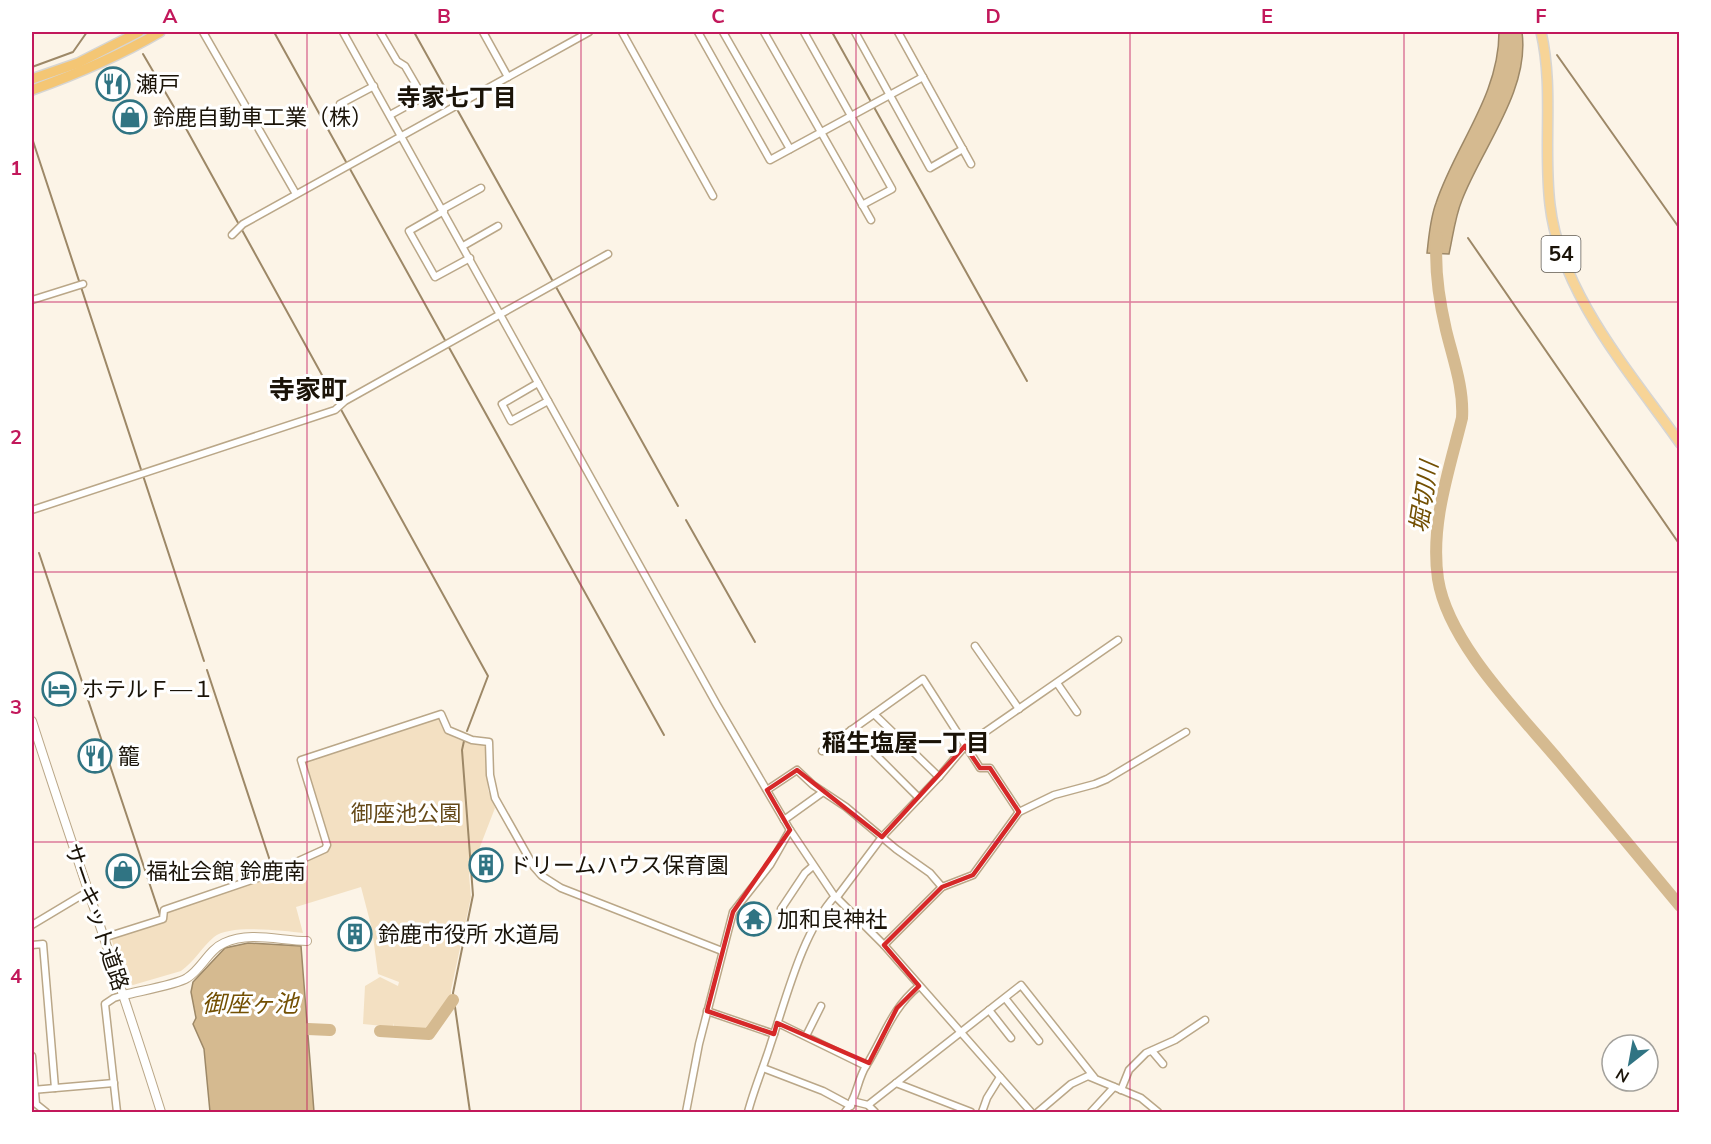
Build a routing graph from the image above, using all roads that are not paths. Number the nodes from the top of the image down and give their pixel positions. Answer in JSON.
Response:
{"nodes":[{"id":1,"x":139,"y":32,"type":"edge"},
{"id":2,"x":160,"y":32,"type":"edge"},
{"id":3,"x":203,"y":32,"type":"edge"},
{"id":4,"x":343,"y":32,"type":"edge"},
{"id":5,"x":380,"y":32,"type":"edge"},
{"id":6,"x":483,"y":32,"type":"edge"},
{"id":7,"x":589,"y":32,"type":"edge"},
{"id":8,"x":622,"y":32,"type":"edge"},
{"id":9,"x":698,"y":32,"type":"edge"},
{"id":10,"x":723,"y":32,"type":"edge"},
{"id":11,"x":764,"y":32,"type":"edge"},
{"id":12,"x":804,"y":32,"type":"edge"},
{"id":13,"x":855,"y":32,"type":"edge"},
{"id":14,"x":898,"y":32,"type":"edge"},
{"id":15,"x":1541,"y":32,"type":"edge"},
{"id":16,"x":508,"y":77,"type":"junction"},
{"id":17,"x":923,"y":77,"type":"junction"},
{"id":18,"x":32,"y":80,"type":"edge"},
{"id":19,"x":374,"y":86,"type":"junction"},
{"id":20,"x":32,"y":90,"type":"edge"},
{"id":21,"x":889,"y":94,"type":"junction"},
{"id":22,"x":340,"y":104,"type":"dead end"},
{"id":23,"x":390,"y":115,"type":"junction"},
{"id":24,"x":851,"y":115,"type":"junction"},
{"id":25,"x":821,"y":132,"type":"junction"},
{"id":26,"x":402,"y":136,"type":"junction"},
{"id":27,"x":789,"y":149,"type":"junction"},
{"id":28,"x":963,"y":149,"type":"junction"},
{"id":29,"x":971,"y":164,"type":"dead end"},
{"id":30,"x":481,"y":188,"type":"dead end"},
{"id":31,"x":296,"y":194,"type":"junction"},
{"id":32,"x":713,"y":196,"type":"dead end"},
{"id":33,"x":862,"y":206,"type":"junction"},
{"id":34,"x":443,"y":210,"type":"junction"},
{"id":35,"x":871,"y":220,"type":"dead end"},
{"id":36,"x":498,"y":226,"type":"dead end"},
{"id":37,"x":232,"y":235,"type":"dead end"},
{"id":38,"x":463,"y":246,"type":"junction"},
{"id":39,"x":608,"y":254,"type":"dead end"},
{"id":40,"x":470,"y":258,"type":"junction"},
{"id":41,"x":80,"y":285,"type":"dead end"},
{"id":42,"x":32,"y":300,"type":"edge"},
{"id":43,"x":501,"y":314,"type":"junction"},
{"id":44,"x":538,"y":383,"type":"junction"},
{"id":45,"x":548,"y":401,"type":"junction"},
{"id":46,"x":1680,"y":443,"type":"edge"},
{"id":47,"x":32,"y":510,"type":"edge"},
{"id":48,"x":1118,"y":640,"type":"dead end"},
{"id":49,"x":975,"y":646,"type":"dead end"},
{"id":50,"x":1057,"y":683,"type":"junction"},
{"id":51,"x":1019,"y":709,"type":"junction"},
{"id":52,"x":1077,"y":712,"type":"dead end"},
{"id":53,"x":874,"y":714,"type":"junction"},
{"id":54,"x":32,"y":721,"type":"edge"},
{"id":55,"x":851,"y":730,"type":"junction"},
{"id":56,"x":1186,"y":732,"type":"dead end"},
{"id":57,"x":965,"y":746,"type":"junction"},
{"id":58,"x":822,"y":752,"type":"dead end"},
{"id":59,"x":939,"y":777,"type":"junction"},
{"id":60,"x":767,"y":790,"type":"junction"},
{"id":61,"x":823,"y":792,"type":"junction"},
{"id":62,"x":919,"y":798,"type":"junction"},
{"id":63,"x":1019,"y":812,"type":"junction"},
{"id":64,"x":784,"y":820,"type":"junction"},
{"id":65,"x":790,"y":830,"type":"junction"},
{"id":66,"x":882,"y":837,"type":"junction"},
{"id":67,"x":813,"y":866,"type":"junction"},
{"id":68,"x":942,"y":887,"type":"junction"},
{"id":69,"x":87,"y":892,"type":"junction"},
{"id":70,"x":836,"y":897,"type":"junction"},
{"id":71,"x":781,"y":909,"type":"dead end"},
{"id":72,"x":32,"y":925,"type":"edge"},
{"id":73,"x":103,"y":938,"type":"junction"},
{"id":74,"x":308,"y":941,"type":"dead end"},
{"id":75,"x":32,"y":945,"type":"edge"},
{"id":76,"x":884,"y":945,"type":"junction"},
{"id":77,"x":722,"y":951,"type":"junction"},
{"id":78,"x":919,"y":986,"type":"junction"},
{"id":79,"x":124,"y":995,"type":"junction"},
{"id":80,"x":1005,"y":998,"type":"junction"},
{"id":81,"x":821,"y":1006,"type":"dead end"},
{"id":82,"x":989,"y":1010,"type":"junction"},
{"id":83,"x":708,"y":1011,"type":"junction"},
{"id":84,"x":1205,"y":1020,"type":"dead end"},
{"id":85,"x":778,"y":1023,"type":"junction"},
{"id":86,"x":960,"y":1032,"type":"junction"},
{"id":87,"x":774,"y":1034,"type":"junction"},
{"id":88,"x":806,"y":1036,"type":"junction"},
{"id":89,"x":1011,"y":1038,"type":"dead end"},
{"id":90,"x":1039,"y":1041,"type":"dead end"},
{"id":91,"x":1152,"y":1051,"type":"junction"},
{"id":92,"x":32,"y":1056,"type":"edge"},
{"id":93,"x":1163,"y":1065,"type":"dead end"},
{"id":94,"x":866,"y":1066,"type":"junction"},
{"id":95,"x":763,"y":1068,"type":"junction"},
{"id":96,"x":1000,"y":1077,"type":"junction"},
{"id":97,"x":1094,"y":1077,"type":"junction"},
{"id":98,"x":114,"y":1083,"type":"junction"},
{"id":99,"x":896,"y":1083,"type":"junction"},
{"id":100,"x":1113,"y":1087,"type":"junction"},
{"id":101,"x":55,"y":1088,"type":"junction"},
{"id":102,"x":33,"y":1090,"type":"edge"},
{"id":103,"x":1121,"y":1090,"type":"junction"},
{"id":104,"x":851,"y":1103,"type":"junction"},
{"id":105,"x":868,"y":1105,"type":"junction"},
{"id":106,"x":45,"y":1113,"type":"edge"},
{"id":107,"x":117,"y":1113,"type":"edge"},
{"id":108,"x":161,"y":1113,"type":"edge"},
{"id":109,"x":686,"y":1113,"type":"edge"},
{"id":110,"x":748,"y":1113,"type":"edge"},
{"id":111,"x":845,"y":1113,"type":"edge"},
{"id":112,"x":875,"y":1113,"type":"edge"},
{"id":113,"x":971,"y":1113,"type":"edge"},
{"id":114,"x":982,"y":1113,"type":"edge"},
{"id":115,"x":1031,"y":1113,"type":"edge"},
{"id":116,"x":1038,"y":1113,"type":"edge"},
{"id":117,"x":1091,"y":1113,"type":"edge"},
{"id":118,"x":1158,"y":1113,"type":"edge"}],
"edges":[{"from":1,"to":18,"type":"highway"},
{"from":2,"to":20,"type":"highway"},
{"from":3,"to":31,"type":"street"},
{"from":4,"to":19,"type":"street"},
{"from":5,"to":23,"type":"street"},
{"from":6,"to":16,"type":"street"},
{"from":7,"to":16,"type":"street"},
{"from":8,"to":32,"type":"street"},
{"from":9,"to":27,"type":"street"},
{"from":10,"to":27,"type":"street"},
{"from":11,"to":25,"type":"street"},
{"from":12,"to":24,"type":"street"},
{"from":13,"to":21,"type":"street"},
{"from":14,"to":17,"type":"street"},
{"from":15,"to":46,"type":"main road","number":"54"},
{"from":16,"to":26,"type":"street"},
{"from":17,"to":21,"type":"street"},
{"from":17,"to":28,"type":"street"},
{"from":19,"to":22,"type":"street"},
{"from":19,"to":23,"type":"street"},
{"from":21,"to":24,"type":"street"},
{"from":21,"to":28,"type":"street"},
{"from":23,"to":26,"type":"street"},
{"from":24,"to":25,"type":"street"},
{"from":24,"to":33,"type":"street"},
{"from":25,"to":27,"type":"street"},
{"from":25,"to":33,"type":"street"},
{"from":26,"to":31,"type":"street"},
{"from":26,"to":34,"type":"street"},
{"from":28,"to":29,"type":"street"},
{"from":30,"to":34,"type":"street"},
{"from":31,"to":37,"type":"street"},
{"from":33,"to":35,"type":"street"},
{"from":34,"to":38,"type":"street"},
{"from":34,"to":40,"type":"street"},
{"from":36,"to":38,"type":"street"},
{"from":38,"to":40,"type":"street"},
{"from":39,"to":43,"type":"street"},
{"from":40,"to":43,"type":"street"},
{"from":41,"to":42,"type":"street"},
{"from":43,"to":44,"type":"street"},
{"from":43,"to":47,"type":"street"},
{"from":44,"to":45,"type":"street"},
{"from":44,"to":45,"type":"street"},
{"from":45,"to":60,"type":"street"},
{"from":48,"to":50,"type":"street"},
{"from":49,"to":51,"type":"street"},
{"from":50,"to":51,"type":"street"},
{"from":50,"to":52,"type":"street"},
{"from":51,"to":57,"type":"street"},
{"from":53,"to":55,"type":"street"},
{"from":53,"to":57,"type":"street"},
{"from":53,"to":59,"type":"street"},
{"from":54,"to":69,"type":"street","name":"サーキット道路"},
{"from":55,"to":58,"type":"street"},
{"from":55,"to":62,"type":"street"},
{"from":56,"to":63,"type":"street"},
{"from":57,"to":59,"type":"street"},
{"from":57,"to":63,"type":"street"},
{"from":59,"to":62,"type":"street"},
{"from":60,"to":61,"type":"street"},
{"from":60,"to":64,"type":"street"},
{"from":61,"to":64,"type":"street"},
{"from":61,"to":66,"type":"street"},
{"from":62,"to":66,"type":"street"},
{"from":63,"to":68,"type":"street"},
{"from":64,"to":65,"type":"street"},
{"from":65,"to":67,"type":"street"},
{"from":65,"to":77,"type":"street"},
{"from":66,"to":68,"type":"street"},
{"from":66,"to":70,"type":"street"},
{"from":67,"to":70,"type":"street"},
{"from":67,"to":71,"type":"street"},
{"from":68,"to":76,"type":"street"},
{"from":69,"to":72,"type":"street"},
{"from":69,"to":73,"type":"street","name":"サーキット道路"},
{"from":70,"to":76,"type":"street"},
{"from":70,"to":85,"type":"street"},
{"from":73,"to":77,"type":"street"},
{"from":73,"to":79,"type":"street","name":"サーキット道路"},
{"from":74,"to":79,"type":"street"},
{"from":75,"to":101,"type":"street"},
{"from":76,"to":78,"type":"street"},
{"from":77,"to":83,"type":"street"},
{"from":78,"to":86,"type":"street"},
{"from":78,"to":94,"type":"street"},
{"from":79,"to":98,"type":"street"},
{"from":79,"to":108,"type":"street","name":"サーキット道路"},
{"from":80,"to":82,"type":"street"},
{"from":80,"to":90,"type":"street"},
{"from":80,"to":97,"type":"street"},
{"from":81,"to":88,"type":"street"},
{"from":82,"to":86,"type":"street"},
{"from":82,"to":89,"type":"street"},
{"from":83,"to":87,"type":"street"},
{"from":83,"to":109,"type":"street"},
{"from":84,"to":91,"type":"street"},
{"from":85,"to":87,"type":"street"},
{"from":85,"to":88,"type":"street"},
{"from":86,"to":96,"type":"street"},
{"from":86,"to":99,"type":"street"},
{"from":87,"to":95,"type":"street"},
{"from":88,"to":94,"type":"street"},
{"from":91,"to":93,"type":"street"},
{"from":91,"to":103,"type":"street"},
{"from":92,"to":102,"type":"street"},
{"from":94,"to":104,"type":"street"},
{"from":95,"to":104,"type":"street"},
{"from":95,"to":110,"type":"street"},
{"from":96,"to":114,"type":"street"},
{"from":96,"to":115,"type":"street"},
{"from":97,"to":100,"type":"street"},
{"from":97,"to":116,"type":"street"},
{"from":98,"to":101,"type":"street"},
{"from":98,"to":107,"type":"street"},
{"from":99,"to":105,"type":"street"},
{"from":99,"to":113,"type":"street"},
{"from":100,"to":103,"type":"street"},
{"from":100,"to":117,"type":"street"},
{"from":101,"to":102,"type":"street"},
{"from":102,"to":106,"type":"street"},
{"from":103,"to":118,"type":"street"},
{"from":104,"to":105,"type":"street"},
{"from":104,"to":111,"type":"street"},
{"from":105,"to":112,"type":"street"}]}
